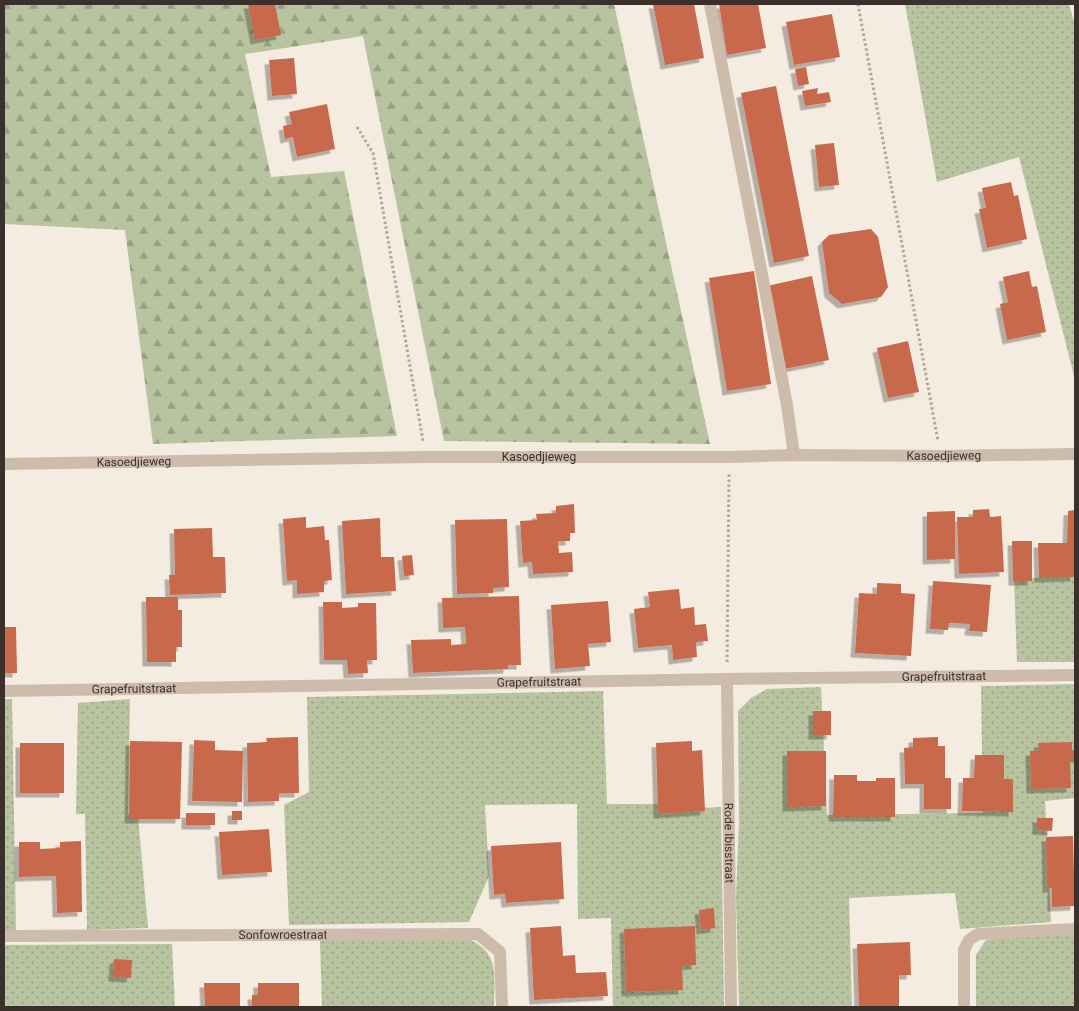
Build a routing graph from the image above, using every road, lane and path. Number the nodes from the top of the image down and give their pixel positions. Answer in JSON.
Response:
{"nodes":[{"id":1,"x":710,"y":4,"type":"edge"},
{"id":2,"x":858,"y":4,"type":"edge"},
{"id":3,"x":357,"y":127,"type":"dead end"},
{"id":4,"x":1075,"y":454,"type":"edge"},
{"id":5,"x":794,"y":455,"type":"junction"},
{"id":6,"x":941,"y":456,"type":"junction"},
{"id":7,"x":426,"y":457,"type":"junction"},
{"id":8,"x":729,"y":457,"type":"junction"},
{"id":9,"x":4,"y":464,"type":"edge"},
{"id":10,"x":1075,"y":675,"type":"edge"},
{"id":11,"x":727,"y":679,"type":"junction"},
{"id":12,"x":4,"y":691,"type":"edge"},
{"id":13,"x":1075,"y":929,"type":"edge"},
{"id":14,"x":4,"y":936,"type":"edge"},
{"id":15,"x":502,"y":1007,"type":"edge"},
{"id":16,"x":731,"y":1007,"type":"edge"},
{"id":17,"x":964,"y":1007,"type":"edge"}],
"edges":[{"from":1,"to":5,"type":"street"},
{"from":2,"to":6,"type":"path"},
{"from":3,"to":7,"type":"path"},
{"from":4,"to":6,"type":"street","name":"Kasoedjieweg"},
{"from":5,"to":6,"type":"street","name":"Kasoedjieweg"},
{"from":5,"to":8,"type":"street","name":"Kasoedjieweg"},
{"from":7,"to":8,"type":"street","name":"Kasoedjieweg"},
{"from":7,"to":9,"type":"street","name":"Kasoedjieweg"},
{"from":8,"to":11,"type":"path"},
{"from":10,"to":11,"type":"street","name":"Grapefruitstraat"},
{"from":11,"to":12,"type":"street","name":"Grapefruitstraat"},
{"from":11,"to":16,"type":"street","name":"Rode Ibisstraat"},
{"from":13,"to":17,"type":"street"},
{"from":14,"to":15,"type":"street","name":"Sonfowroestraat"}]}
